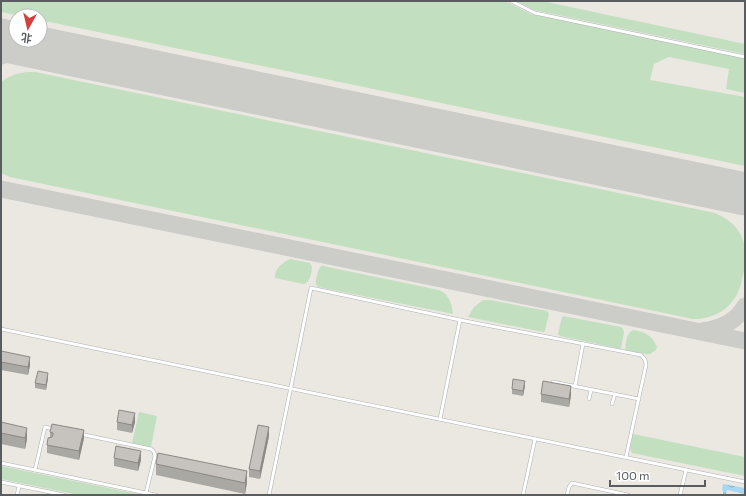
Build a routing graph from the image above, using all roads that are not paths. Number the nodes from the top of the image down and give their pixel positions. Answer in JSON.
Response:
{"nodes":[{"id":1,"x":511,"y":1,"type":"edge"},
{"id":2,"x":745,"y":56,"type":"edge"},
{"id":3,"x":460,"y":320,"type":"junction"},
{"id":4,"x":1,"y":329,"type":"edge"},
{"id":5,"x":583,"y":344,"type":"junction"},
{"id":6,"x":553,"y":382,"type":"edge"},
{"id":7,"x":575,"y":386,"type":"junction"},
{"id":8,"x":291,"y":389,"type":"junction"},
{"id":9,"x":591,"y":390,"type":"junction"},
{"id":10,"x":615,"y":394,"type":"junction"},
{"id":11,"x":589,"y":399,"type":"dead end"},
{"id":12,"x":638,"y":399,"type":"junction"},
{"id":13,"x":612,"y":404,"type":"dead end"},
{"id":14,"x":440,"y":419,"type":"junction"},
{"id":15,"x":60,"y":430,"type":"edge"},
{"id":16,"x":75,"y":433,"type":"edge"},
{"id":17,"x":535,"y":439,"type":"junction"},
{"id":18,"x":42,"y":442,"type":"junction"},
{"id":19,"x":46,"y":442,"type":"edge"},
{"id":20,"x":626,"y":457,"type":"junction"},
{"id":21,"x":1,"y":463,"type":"edge"},
{"id":22,"x":36,"y":470,"type":"junction"},
{"id":23,"x":686,"y":470,"type":"junction"},
{"id":24,"x":1,"y":482,"type":"edge"},
{"id":25,"x":745,"y":482,"type":"edge"},
{"id":26,"x":19,"y":486,"type":"junction"},
{"id":27,"x":146,"y":493,"type":"junction"},
{"id":28,"x":17,"y":495,"type":"edge"},
{"id":29,"x":64,"y":495,"type":"edge"},
{"id":30,"x":156,"y":495,"type":"edge"},
{"id":31,"x":269,"y":495,"type":"edge"},
{"id":32,"x":523,"y":495,"type":"edge"},
{"id":33,"x":567,"y":495,"type":"edge"},
{"id":34,"x":628,"y":495,"type":"edge"},
{"id":35,"x":680,"y":495,"type":"edge"}],
"edges":[{"from":1,"to":2,"type":"lane"},
{"from":3,"to":5,"type":"lane"},
{"from":3,"to":8,"type":"lane"},
{"from":3,"to":14,"type":"lane"},
{"from":4,"to":8,"type":"lane"},
{"from":5,"to":7,"type":"lane"},
{"from":5,"to":12,"type":"lane"},
{"from":6,"to":7,"type":"lane"},
{"from":7,"to":9,"type":"lane"},
{"from":8,"to":14,"type":"lane"},
{"from":8,"to":31,"type":"lane"},
{"from":9,"to":10,"type":"lane"},
{"from":9,"to":11,"type":"lane"},
{"from":10,"to":12,"type":"lane"},
{"from":10,"to":13,"type":"lane"},
{"from":12,"to":20,"type":"lane"},
{"from":14,"to":17,"type":"lane"},
{"from":15,"to":18,"type":"lane"},
{"from":16,"to":27,"type":"lane"},
{"from":17,"to":20,"type":"lane"},
{"from":17,"to":32,"type":"lane"},
{"from":18,"to":19,"type":"lane"},
{"from":18,"to":22,"type":"lane"},
{"from":20,"to":23,"type":"lane"},
{"from":21,"to":22,"type":"lane"},
{"from":22,"to":27,"type":"lane"},
{"from":23,"to":25,"type":"lane"},
{"from":23,"to":35,"type":"lane"},
{"from":24,"to":26,"type":"lane"},
{"from":26,"to":28,"type":"lane"},
{"from":26,"to":29,"type":"lane"},
{"from":27,"to":30,"type":"lane"},
{"from":33,"to":34,"type":"lane"}]}
